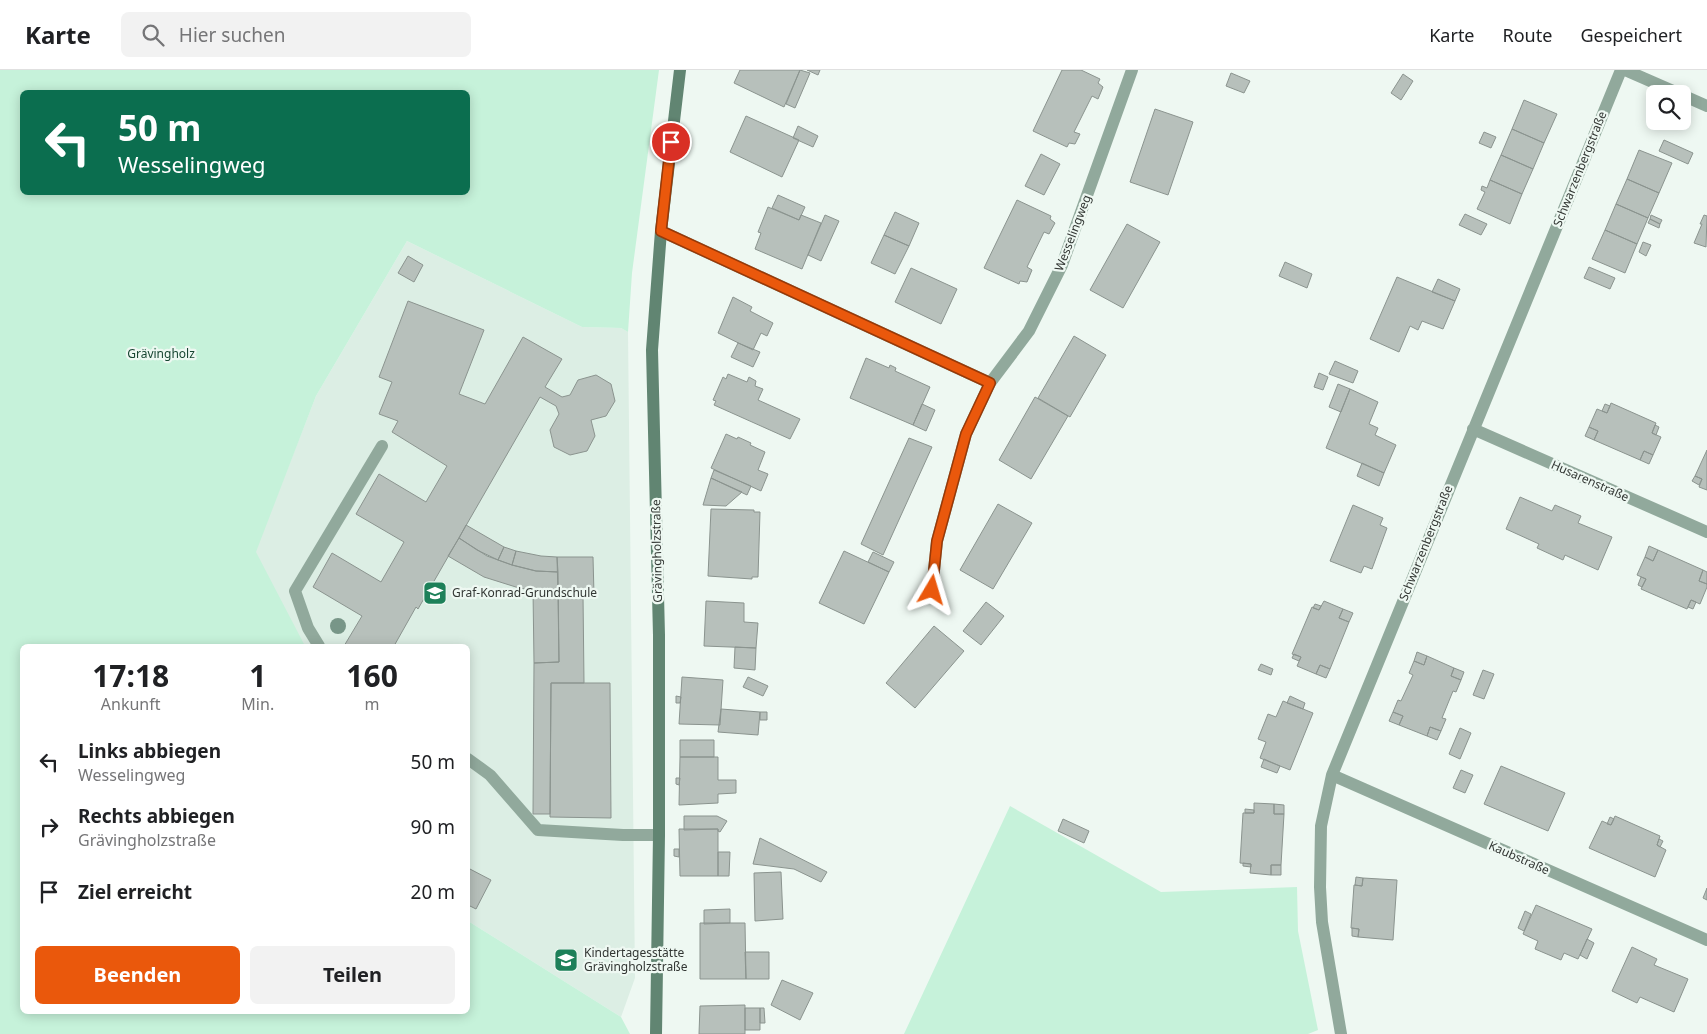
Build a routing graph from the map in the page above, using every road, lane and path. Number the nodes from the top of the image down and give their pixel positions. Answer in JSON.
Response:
{"nodes":[{"id":1,"x":680,"y":70,"type":"edge"},
{"id":2,"x":1132,"y":70,"type":"edge"},
{"id":3,"x":1623,"y":70,"type":"edge"},
{"id":4,"x":1659,"y":85,"type":"edge"},
{"id":5,"x":1691,"y":99,"type":"edge"},
{"id":6,"x":1707,"y":106,"type":"edge"},
{"id":7,"x":661,"y":231,"type":"junction"},
{"id":8,"x":990,"y":383,"type":"junction"},
{"id":9,"x":1473,"y":429,"type":"junction"},
{"id":10,"x":382,"y":446,"type":"dead end"},
{"id":11,"x":1707,"y":532,"type":"edge"},
{"id":12,"x":932,"y":590,"type":"dead end"},
{"id":13,"x":318,"y":644,"type":"edge"},
{"id":14,"x":470,"y":760,"type":"edge"},
{"id":15,"x":1332,"y":775,"type":"junction"},
{"id":16,"x":659,"y":835,"type":"junction"},
{"id":17,"x":1707,"y":940,"type":"edge"},
{"id":18,"x":656,"y":1034,"type":"edge"},
{"id":19,"x":1341,"y":1034,"type":"edge"}],
"edges":[{"from":1,"to":7,"type":"main road","name":"Grävingholzstraße"},
{"from":2,"to":8,"type":"street","name":"Wesselingweg"},
{"from":3,"to":4,"type":"street"},
{"from":3,"to":9,"type":"street","name":"Schwarzenbergstraße"},
{"from":5,"to":6,"type":"street"},
{"from":7,"to":8,"type":"street"},
{"from":7,"to":16,"type":"main road","name":"Grävingholzstraße"},
{"from":8,"to":12,"type":"street","name":"Wesselingweg"},
{"from":9,"to":11,"type":"street","name":"Husarenstraße"},
{"from":9,"to":15,"type":"street","name":"Schwarzenbergstraße"},
{"from":10,"to":13,"type":"street"},
{"from":14,"to":16,"type":"street"},
{"from":15,"to":17,"type":"street","name":"Kaubstraße"},
{"from":15,"to":19,"type":"street","name":"Schwarzenbergstraße"},
{"from":16,"to":18,"type":"main road","name":"Grävingholzstraße"}]}
